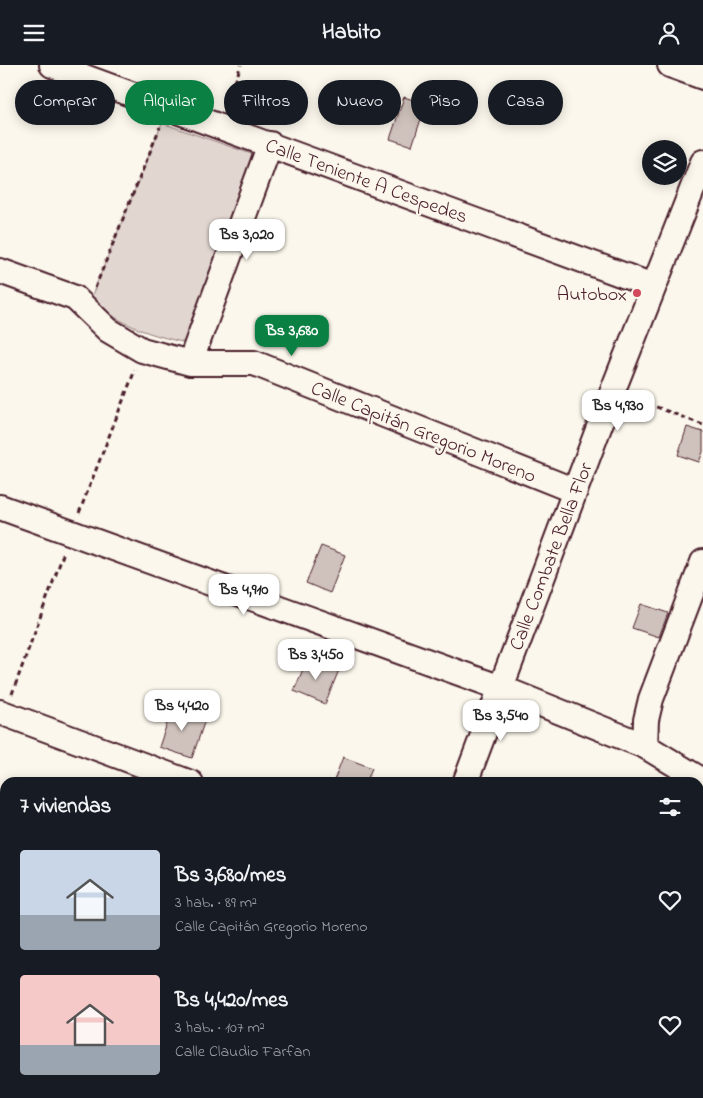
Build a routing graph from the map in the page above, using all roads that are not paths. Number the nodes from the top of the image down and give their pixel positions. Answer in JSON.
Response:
{"nodes":[{"id":1,"x":52,"y":65,"type":"edge"},
{"id":2,"x":670,"y":65,"type":"edge"},
{"id":3,"x":703,"y":77,"type":"edge"},
{"id":4,"x":270,"y":144,"type":"junction"},
{"id":5,"x":703,"y":163,"type":"edge"},
{"id":6,"x":0,"y":271,"type":"edge"},
{"id":7,"x":653,"y":286,"type":"junction"},
{"id":8,"x":190,"y":363,"type":"junction"},
{"id":9,"x":575,"y":491,"type":"junction"},
{"id":10,"x":0,"y":507,"type":"edge"},
{"id":11,"x":703,"y":562,"type":"edge"},
{"id":12,"x":501,"y":688,"type":"junction"},
{"id":13,"x":0,"y":712,"type":"edge"},
{"id":14,"x":645,"y":746,"type":"junction"},
{"id":15,"x":673,"y":774,"type":"edge"},
{"id":16,"x":175,"y":777,"type":"edge"},
{"id":17,"x":467,"y":777,"type":"edge"},
{"id":18,"x":686,"y":777,"type":"edge"}],
"edges":[{"from":1,"to":4,"type":"street","name":"Calle Teniente A Cespedes"},
{"from":2,"to":3,"type":"street"},
{"from":4,"to":7,"type":"street","name":"Calle Teniente A Cespedes"},
{"from":4,"to":8,"type":"street"},
{"from":5,"to":7,"type":"street","name":"Calle Combate Bella Flor"},
{"from":6,"to":8,"type":"street","name":"Calle Capitán Gregorio Moreno"},
{"from":7,"to":9,"type":"street","name":"Calle Combate Bella Flor"},
{"from":8,"to":9,"type":"street","name":"Calle Capitán Gregorio Moreno"},
{"from":9,"to":12,"type":"street","name":"Calle Combate Bella Flor"},
{"from":10,"to":12,"type":"street"},
{"from":11,"to":14,"type":"street"},
{"from":12,"to":14,"type":"street"},
{"from":12,"to":17,"type":"street","name":"Calle Combate Bella Flor"},
{"from":13,"to":16,"type":"street"},
{"from":14,"to":15,"type":"street"},
{"from":15,"to":18,"type":"street"}]}
